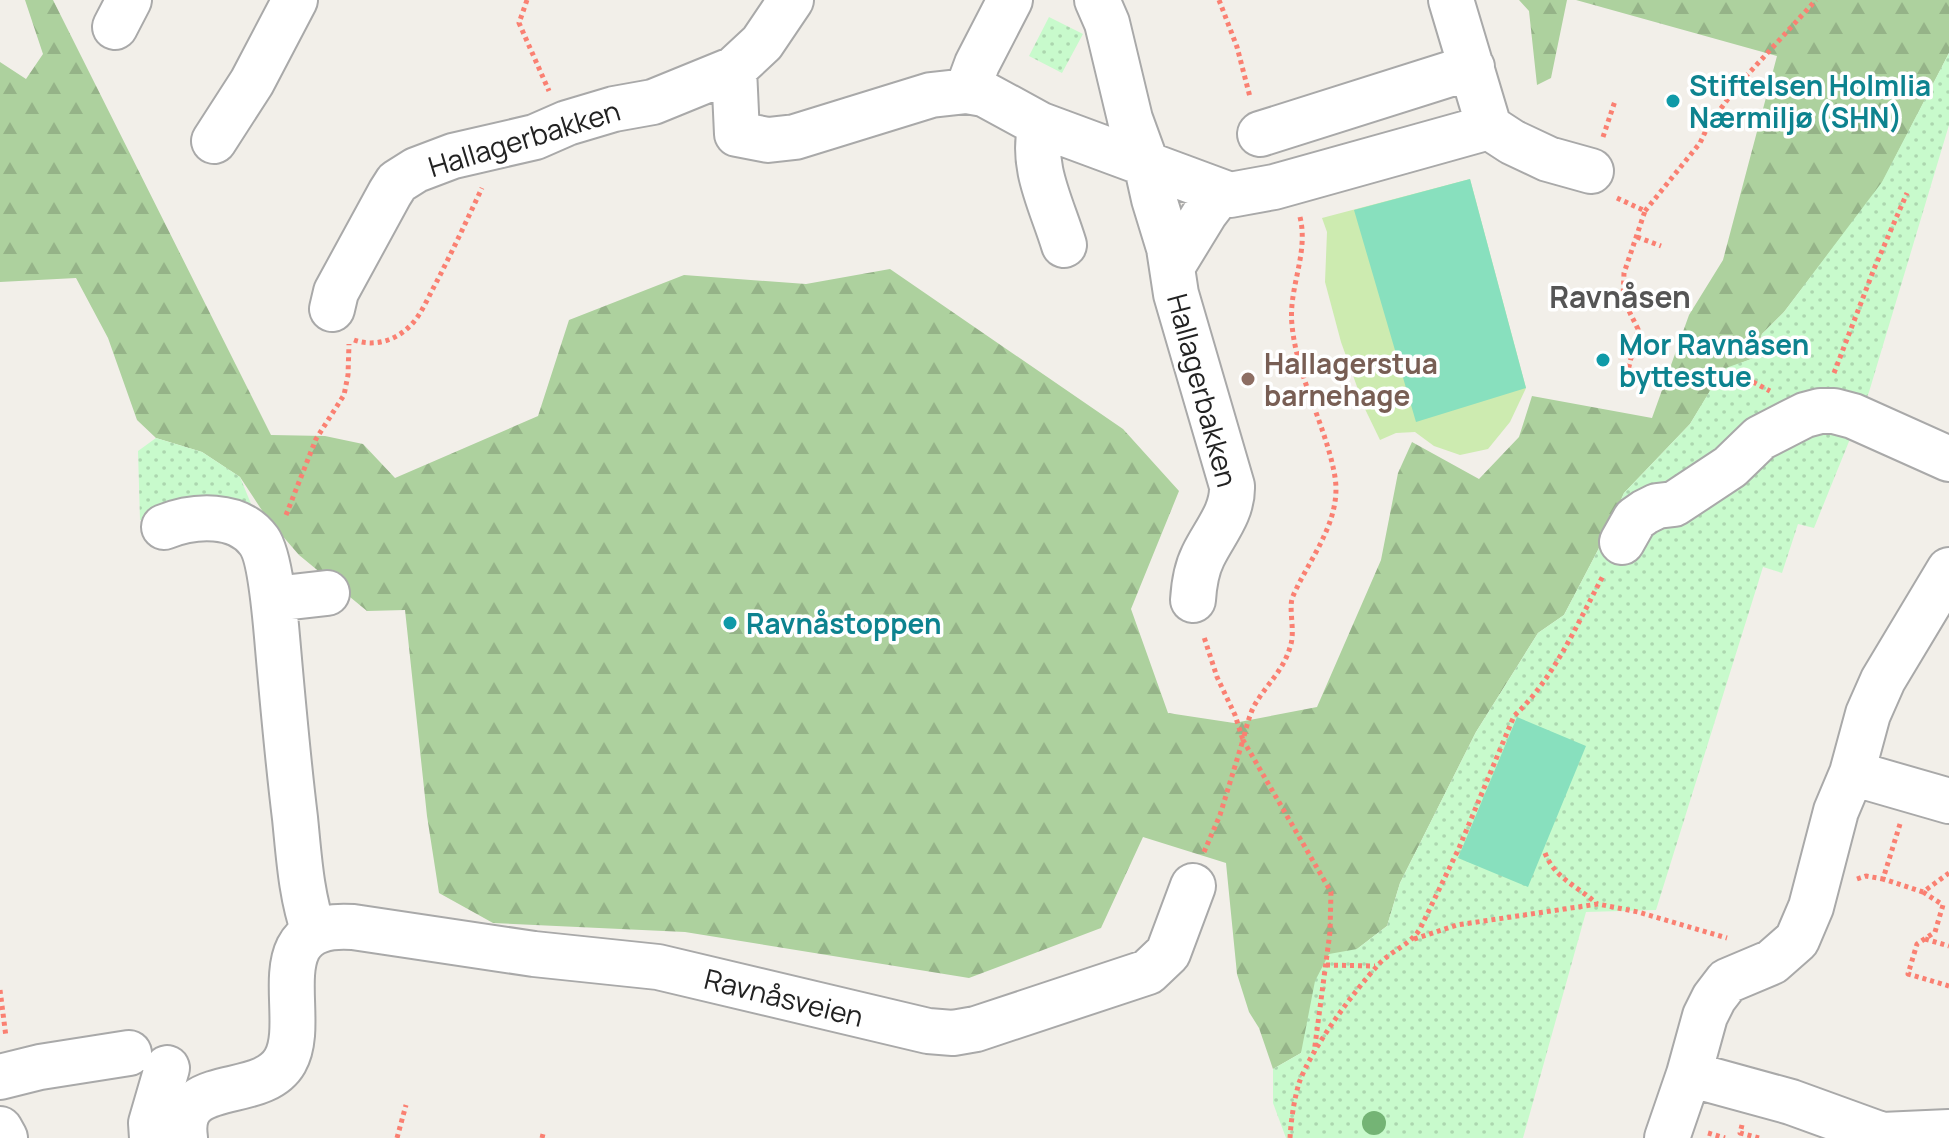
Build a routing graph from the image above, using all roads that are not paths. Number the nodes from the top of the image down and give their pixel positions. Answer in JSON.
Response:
{"nodes":[{"id":1,"x":295,"y":0,"type":"edge"},
{"id":2,"x":791,"y":0,"type":"edge"},
{"id":3,"x":1010,"y":0,"type":"edge"},
{"id":4,"x":1097,"y":0,"type":"edge"},
{"id":5,"x":1451,"y":0,"type":"edge"},
{"id":6,"x":1472,"y":67,"type":"junction"},
{"id":7,"x":734,"y":69,"type":"junction"},
{"id":8,"x":967,"y":91,"type":"junction"},
{"id":9,"x":653,"y":102,"type":"junction"},
{"id":10,"x":1041,"y":125,"type":"junction"},
{"id":11,"x":1489,"y":127,"type":"junction"},
{"id":12,"x":737,"y":134,"type":"junction"},
{"id":13,"x":1260,"y":134,"type":"road end"},
{"id":14,"x":214,"y":141,"type":"dead end"},
{"id":15,"x":1146,"y":163,"type":"junction"},
{"id":16,"x":1591,"y":171,"type":"dead end"},
{"id":17,"x":1221,"y":192,"type":"junction"},
{"id":18,"x":1064,"y":245,"type":"dead end"},
{"id":19,"x":1172,"y":267,"type":"junction"},
{"id":20,"x":341,"y":324,"type":"road end"},
{"id":21,"x":1949,"y":459,"type":"edge"},
{"id":22,"x":164,"y":527,"type":"dead end"},
{"id":23,"x":1622,"y":542,"type":"road end"},
{"id":24,"x":1949,"y":570,"type":"edge"},
{"id":25,"x":327,"y":593,"type":"dead end"},
{"id":26,"x":274,"y":599,"type":"junction"},
{"id":27,"x":1193,"y":600,"type":"dead end"},
{"id":28,"x":1852,"y":773,"type":"junction"},
{"id":29,"x":1930,"y":795,"type":"edge"},
{"id":30,"x":1193,"y":886,"type":"road end"},
{"id":31,"x":314,"y":932,"type":"junction"},
{"id":32,"x":1689,"y":1074,"type":"junction"},
{"id":33,"x":0,"y":1077,"type":"edge"},
{"id":34,"x":0,"y":1129,"type":"edge"},
{"id":35,"x":1949,"y":1132,"type":"edge"},
{"id":36,"x":1882,"y":1136,"type":"edge"},
{"id":37,"x":5,"y":1138,"type":"edge"},
{"id":38,"x":152,"y":1138,"type":"edge"},
{"id":39,"x":185,"y":1138,"type":"edge"},
{"id":40,"x":1667,"y":1138,"type":"edge"}],
"edges":[{"from":1,"to":14,"type":"street"},
{"from":2,"to":7,"type":"street","name":"Hallagerbakken"},
{"from":3,"to":8,"type":"street"},
{"from":4,"to":15,"type":"street","name":"Hallagerbakken"},
{"from":5,"to":6,"type":"street"},
{"from":6,"to":11,"type":"street"},
{"from":6,"to":13,"type":"street"},
{"from":7,"to":9,"type":"street","name":"Hallagerbakken"},
{"from":7,"to":12,"type":"street"},
{"from":8,"to":10,"type":"street","name":"Hallagerbakken"},
{"from":8,"to":12,"type":"street","name":"Hallagerbakken"},
{"from":9,"to":12,"type":"street","name":"Hallagerbakken"},
{"from":9,"to":20,"type":"street","name":"Hallagerbakken"},
{"from":10,"to":15,"type":"street","name":"Hallagerbakken"},
{"from":10,"to":18,"type":"street"},
{"from":11,"to":16,"type":"street"},
{"from":11,"to":17,"type":"street","name":"Hallagerbakken"},
{"from":15,"to":17,"type":"street","name":"Hallagerbakken"},
{"from":15,"to":19,"type":"street","name":"Hallagerbakken"},
{"from":17,"to":19,"type":"street","name":"Hallagerbakken"},
{"from":19,"to":27,"type":"street","name":"Hallagerbakken"},
{"from":21,"to":23,"type":"street"},
{"from":22,"to":26,"type":"street"},
{"from":24,"to":28,"type":"street"},
{"from":25,"to":26,"type":"street"},
{"from":26,"to":31,"type":"street"},
{"from":28,"to":29,"type":"street"},
{"from":28,"to":32,"type":"street"},
{"from":30,"to":31,"type":"street","name":"Ravnåsveien"},
{"from":31,"to":39,"type":"street"},
{"from":32,"to":36,"type":"street"},
{"from":32,"to":40,"type":"street"},
{"from":33,"to":38,"type":"street"},
{"from":34,"to":37,"type":"street"},
{"from":35,"to":36,"type":"street"}]}
